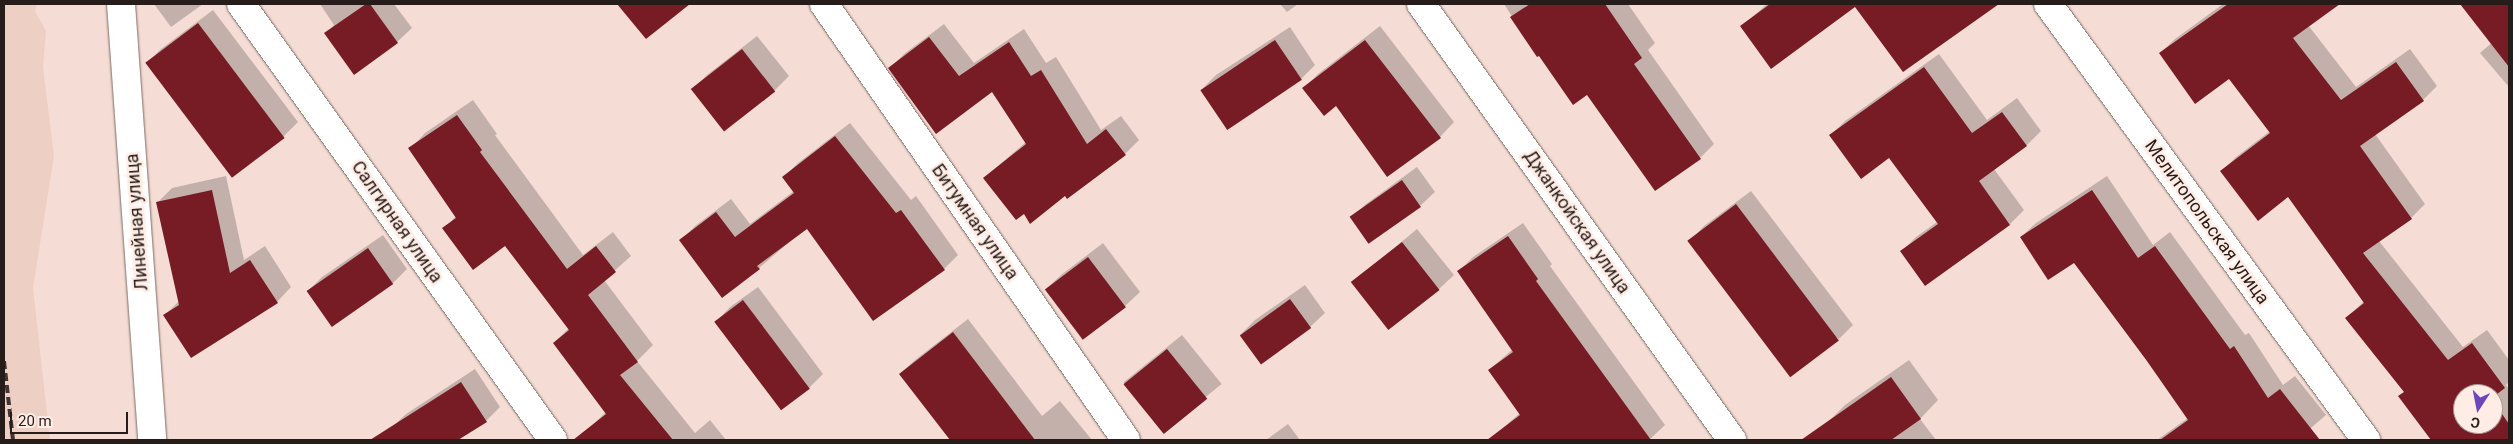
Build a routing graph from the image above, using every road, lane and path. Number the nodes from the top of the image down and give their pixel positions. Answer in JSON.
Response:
{"nodes":[{"id":1,"x":121,"y":4,"type":"edge"},
{"id":2,"x":241,"y":4,"type":"edge"},
{"id":3,"x":824,"y":4,"type":"edge"},
{"id":4,"x":1421,"y":4,"type":"edge"},
{"id":5,"x":2048,"y":4,"type":"edge"},
{"id":6,"x":152,"y":440,"type":"edge"},
{"id":7,"x":553,"y":440,"type":"edge"},
{"id":8,"x":1126,"y":440,"type":"edge"},
{"id":9,"x":1732,"y":440,"type":"edge"},
{"id":10,"x":2366,"y":440,"type":"edge"}],
"edges":[{"from":1,"to":6,"type":"street","name":"Линейная улица"},
{"from":2,"to":7,"type":"street","name":"Салгирная улица"},
{"from":3,"to":8,"type":"street","name":"Битумная улица"},
{"from":4,"to":9,"type":"street","name":"Джанкойская улица"},
{"from":5,"to":10,"type":"street","name":"Мелитопольская улица"}]}
